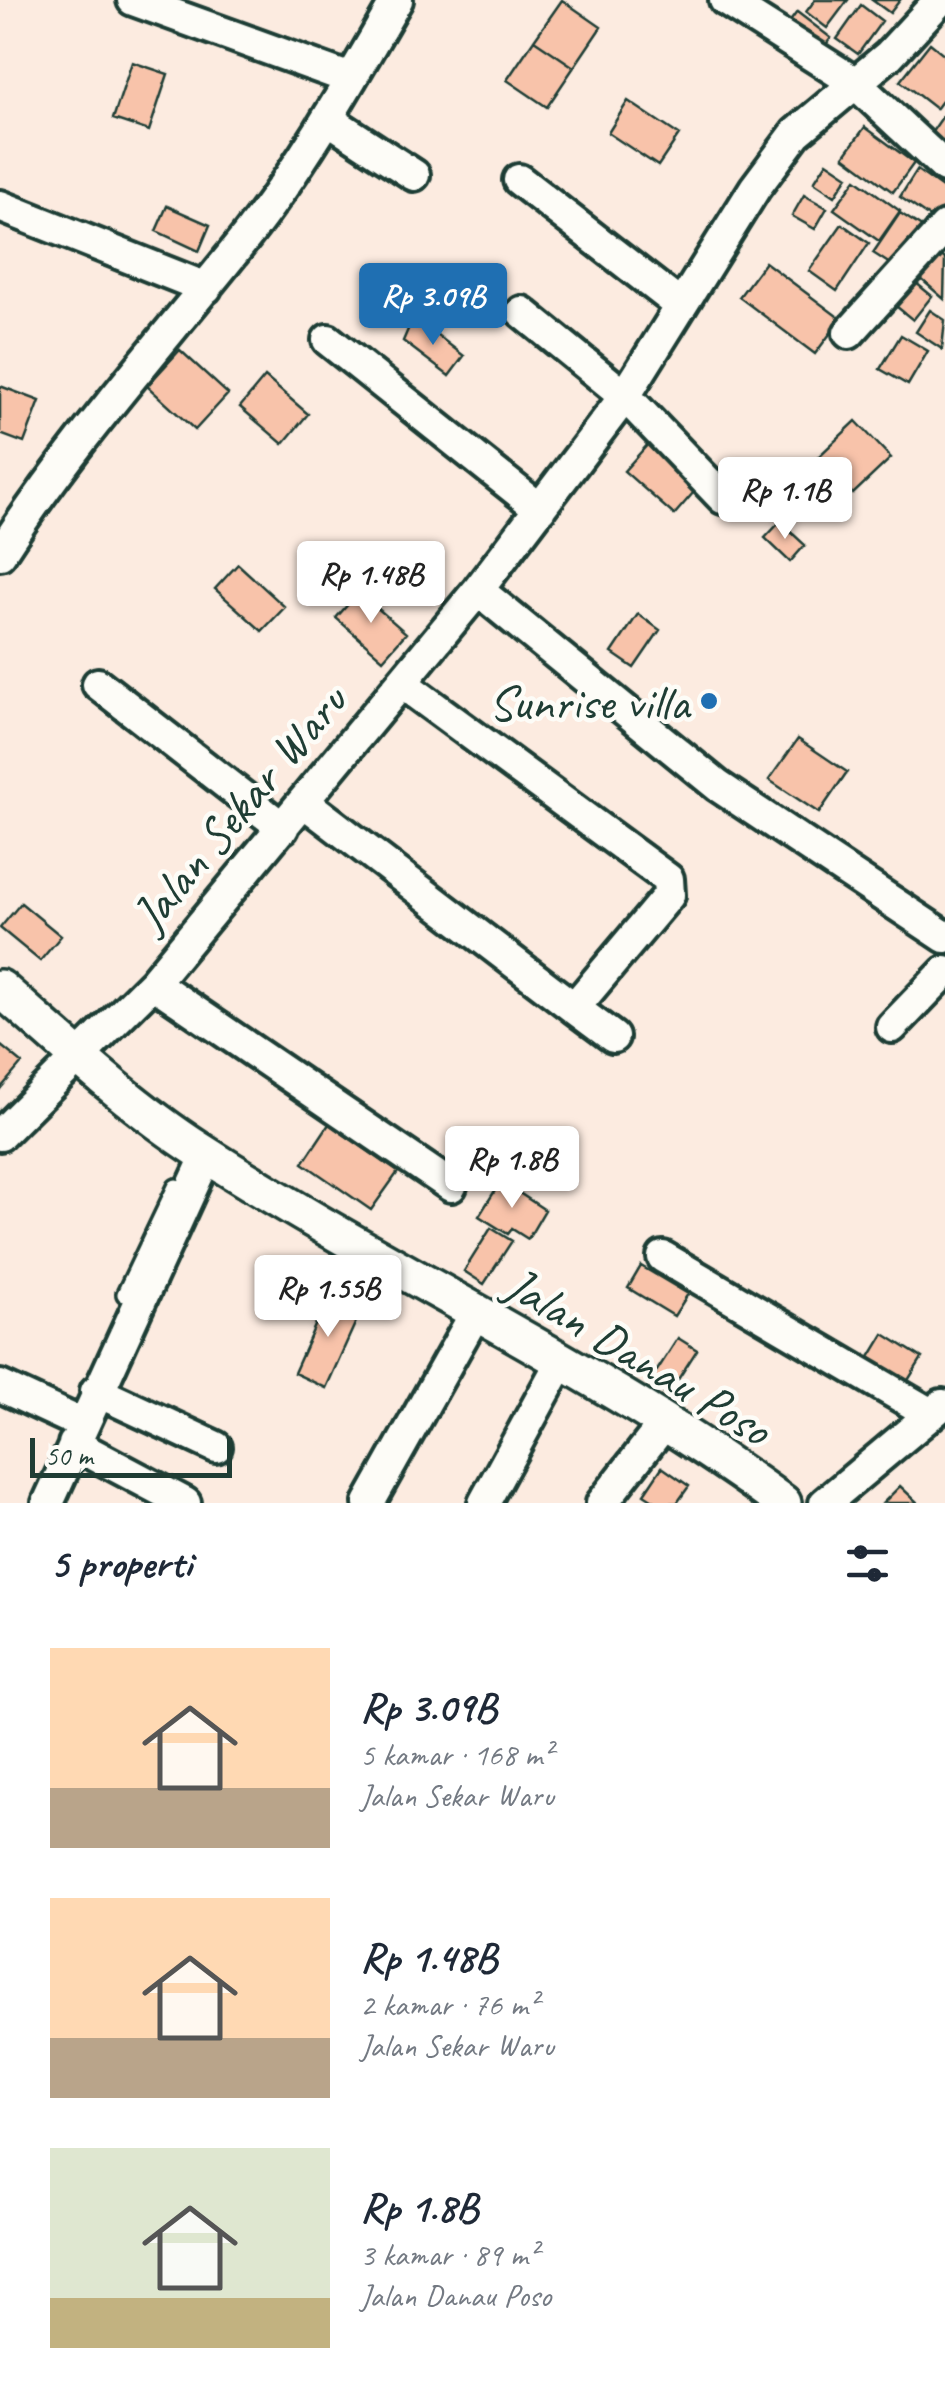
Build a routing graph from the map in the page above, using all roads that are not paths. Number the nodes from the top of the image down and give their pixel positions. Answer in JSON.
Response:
{"nodes":[{"id":1,"x":133,"y":0,"type":"edge"},
{"id":2,"x":397,"y":0,"type":"edge"},
{"id":3,"x":725,"y":0,"type":"edge"},
{"id":4,"x":940,"y":0,"type":"edge"},
{"id":5,"x":352,"y":79,"type":"junction"},
{"id":6,"x":854,"y":82,"type":"junction"},
{"id":7,"x":328,"y":118,"type":"junction"},
{"id":8,"x":945,"y":167,"type":"edge"},
{"id":9,"x":414,"y":176,"type":"dead end"},
{"id":10,"x":519,"y":180,"type":"dead end"},
{"id":11,"x":0,"y":206,"type":"edge"},
{"id":12,"x":945,"y":227,"type":"edge"},
{"id":13,"x":206,"y":288,"type":"junction"},
{"id":14,"x":681,"y":306,"type":"junction"},
{"id":15,"x":522,"y":312,"type":"dead end"},
{"id":16,"x":849,"y":333,"type":"dead end"},
{"id":17,"x":328,"y":340,"type":"dead end"},
{"id":18,"x":625,"y":396,"type":"junction"},
{"id":19,"x":723,"y":498,"type":"dead end"},
{"id":20,"x":540,"y":509,"type":"junction"},
{"id":21,"x":2,"y":546,"type":"edge"},
{"id":22,"x":478,"y":590,"type":"junction"},
{"id":23,"x":98,"y":684,"type":"dead end"},
{"id":24,"x":403,"y":684,"type":"junction"},
{"id":25,"x":304,"y":802,"type":"junction"},
{"id":26,"x":283,"y":828,"type":"junction"},
{"id":27,"x":945,"y":937,"type":"edge"},
{"id":28,"x":945,"y":972,"type":"edge"},
{"id":29,"x":153,"y":983,"type":"junction"},
{"id":30,"x":0,"y":988,"type":"edge"},
{"id":31,"x":574,"y":1008,"type":"junction"},
{"id":32,"x":892,"y":1027,"type":"dead end"},
{"id":33,"x":613,"y":1038,"type":"dead end"},
{"id":34,"x":80,"y":1058,"type":"junction"},
{"id":35,"x":0,"y":1135,"type":"edge"},
{"id":36,"x":202,"y":1152,"type":"junction"},
{"id":37,"x":451,"y":1186,"type":"dead end"},
{"id":38,"x":663,"y":1257,"type":"dead end"},
{"id":39,"x":124,"y":1294,"type":"dead end"},
{"id":40,"x":476,"y":1314,"type":"junction"},
{"id":41,"x":560,"y":1364,"type":"junction"},
{"id":42,"x":0,"y":1386,"type":"edge"},
{"id":43,"x":96,"y":1391,"type":"junction"},
{"id":44,"x":937,"y":1408,"type":"edge"},
{"id":45,"x":663,"y":1425,"type":"junction"},
{"id":46,"x":78,"y":1434,"type":"junction"},
{"id":47,"x":216,"y":1447,"type":"dead end"},
{"id":48,"x":780,"y":1502,"type":"edge"},
{"id":49,"x":48,"y":1503,"type":"edge"},
{"id":50,"x":185,"y":1503,"type":"edge"},
{"id":51,"x":369,"y":1503,"type":"edge"},
{"id":52,"x":484,"y":1503,"type":"edge"},
{"id":53,"x":602,"y":1503,"type":"edge"},
{"id":54,"x":824,"y":1503,"type":"edge"}],
"edges":[{"from":1,"to":5,"type":"street"},
{"from":2,"to":5,"type":"street"},
{"from":3,"to":6,"type":"street"},
{"from":4,"to":6,"type":"street","name":"Jalan Sekar Waru"},
{"from":5,"to":7,"type":"street"},
{"from":6,"to":8,"type":"street"},
{"from":6,"to":14,"type":"street","name":"Jalan Sekar Waru"},
{"from":7,"to":9,"type":"street"},
{"from":7,"to":13,"type":"street"},
{"from":10,"to":14,"type":"street"},
{"from":11,"to":13,"type":"street"},
{"from":12,"to":16,"type":"street"},
{"from":13,"to":21,"type":"street"},
{"from":14,"to":18,"type":"street","name":"Jalan Sekar Waru"},
{"from":15,"to":18,"type":"street"},
{"from":17,"to":20,"type":"street"},
{"from":18,"to":19,"type":"street"},
{"from":18,"to":20,"type":"street","name":"Jalan Sekar Waru"},
{"from":20,"to":22,"type":"street","name":"Jalan Sekar Waru"},
{"from":22,"to":24,"type":"street","name":"Jalan Sekar Waru"},
{"from":22,"to":27,"type":"street"},
{"from":23,"to":26,"type":"street"},
{"from":24,"to":25,"type":"street","name":"Jalan Sekar Waru"},
{"from":24,"to":31,"type":"street"},
{"from":25,"to":26,"type":"street","name":"Jalan Sekar Waru"},
{"from":25,"to":31,"type":"street"},
{"from":26,"to":29,"type":"street","name":"Jalan Sekar Waru"},
{"from":28,"to":32,"type":"street"},
{"from":29,"to":34,"type":"street","name":"Jalan Sekar Waru"},
{"from":29,"to":37,"type":"street"},
{"from":30,"to":34,"type":"street","name":"Jalan Danau Poso"},
{"from":31,"to":33,"type":"street"},
{"from":34,"to":35,"type":"street","name":"Jalan Sekar Waru"},
{"from":34,"to":36,"type":"street","name":"Jalan Danau Poso"},
{"from":36,"to":39,"type":"lane"},
{"from":36,"to":40,"type":"street","name":"Jalan Danau Poso"},
{"from":36,"to":43,"type":"street"},
{"from":38,"to":44,"type":"street"},
{"from":40,"to":41,"type":"street","name":"Jalan Danau Poso"},
{"from":40,"to":51,"type":"street"},
{"from":41,"to":45,"type":"street","name":"Jalan Danau Poso"},
{"from":41,"to":52,"type":"street"},
{"from":42,"to":46,"type":"street"},
{"from":43,"to":46,"type":"street"},
{"from":43,"to":47,"type":"street"},
{"from":44,"to":54,"type":"street"},
{"from":45,"to":48,"type":"street","name":"Jalan Danau Poso"},
{"from":45,"to":53,"type":"street"},
{"from":46,"to":49,"type":"street"},
{"from":46,"to":50,"type":"street"}]}
